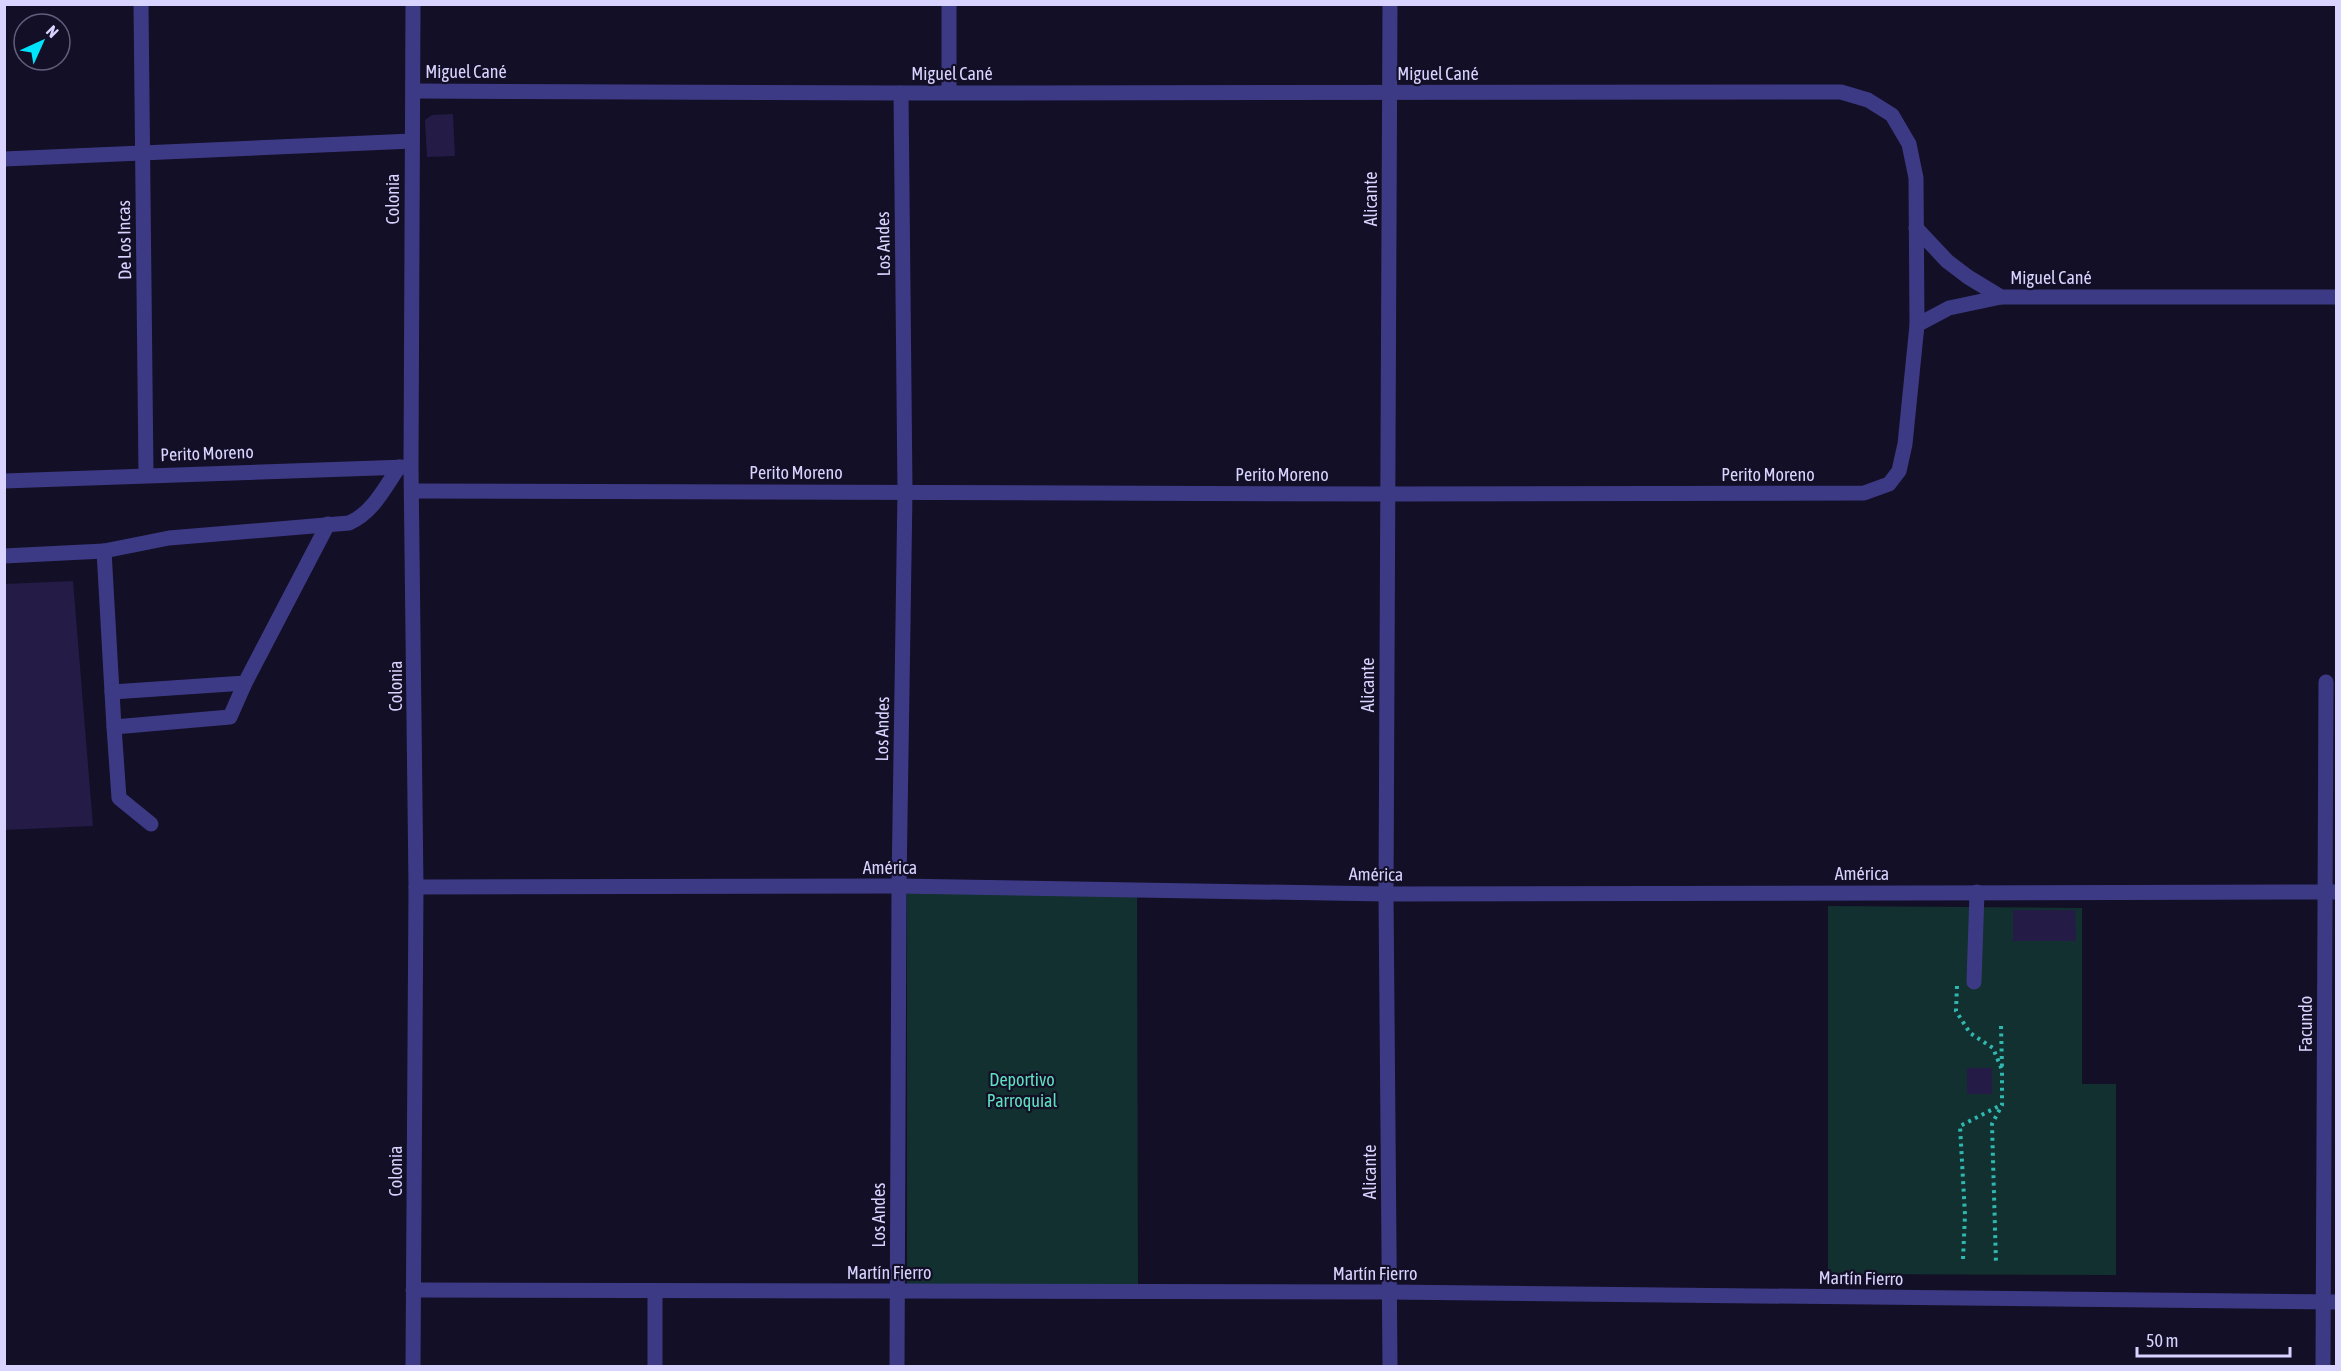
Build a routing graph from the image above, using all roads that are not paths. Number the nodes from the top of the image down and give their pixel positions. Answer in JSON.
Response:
{"nodes":[{"id":1,"x":141,"y":4,"type":"edge"},
{"id":2,"x":413,"y":4,"type":"edge"},
{"id":3,"x":949,"y":4,"type":"edge"},
{"id":4,"x":1390,"y":4,"type":"edge"},
{"id":5,"x":414,"y":91,"type":"junction"},
{"id":6,"x":949,"y":92,"type":"junction"},
{"id":7,"x":1390,"y":92,"type":"junction"},
{"id":8,"x":901,"y":93,"type":"junction"},
{"id":9,"x":412,"y":141,"type":"junction"},
{"id":10,"x":142,"y":153,"type":"junction"},
{"id":11,"x":4,"y":159,"type":"edge"},
{"id":12,"x":1916,"y":228,"type":"junction"},
{"id":13,"x":2001,"y":297,"type":"junction"},
{"id":14,"x":2337,"y":297,"type":"edge"},
{"id":15,"x":1917,"y":325,"type":"junction"},
{"id":16,"x":405,"y":467,"type":"junction"},
{"id":17,"x":146,"y":475,"type":"junction"},
{"id":18,"x":4,"y":480,"type":"edge"},
{"id":19,"x":413,"y":491,"type":"junction"},
{"id":20,"x":905,"y":491,"type":"junction"},
{"id":21,"x":1387,"y":494,"type":"junction"},
{"id":22,"x":328,"y":524,"type":"junction"},
{"id":23,"x":104,"y":551,"type":"junction"},
{"id":24,"x":4,"y":556,"type":"edge"},
{"id":25,"x":245,"y":682,"type":"junction"},
{"id":26,"x":2326,"y":682,"type":"dead end"},
{"id":27,"x":112,"y":692,"type":"junction"},
{"id":28,"x":114,"y":727,"type":"junction"},
{"id":29,"x":151,"y":824,"type":"dead end"},
{"id":30,"x":899,"y":886,"type":"junction"},
{"id":31,"x":416,"y":887,"type":"junction"},
{"id":32,"x":1977,"y":892,"type":"junction"},
{"id":33,"x":2331,"y":892,"type":"edge"},
{"id":34,"x":1386,"y":894,"type":"junction"},
{"id":35,"x":1974,"y":982,"type":"dead end"},
{"id":36,"x":414,"y":1290,"type":"junction"},
{"id":37,"x":655,"y":1291,"type":"junction"},
{"id":38,"x":897,"y":1292,"type":"junction"},
{"id":39,"x":1389,"y":1293,"type":"junction"},
{"id":40,"x":2330,"y":1303,"type":"edge"},
{"id":41,"x":413,"y":1366,"type":"edge"},
{"id":42,"x":655,"y":1366,"type":"edge"},
{"id":43,"x":897,"y":1366,"type":"edge"},
{"id":44,"x":1390,"y":1366,"type":"edge"},
{"id":45,"x":2323,"y":1366,"type":"edge"}],
"edges":[{"from":1,"to":10,"type":"street","name":"De Los Incas"},
{"from":2,"to":5,"type":"street","name":"Colonia"},
{"from":3,"to":6,"type":"street"},
{"from":4,"to":7,"type":"street","name":"Alicante"},
{"from":5,"to":8,"type":"street","name":"Miguel Cané"},
{"from":5,"to":9,"type":"street","name":"Colonia"},
{"from":6,"to":7,"type":"street","name":"Miguel Cané"},
{"from":6,"to":8,"type":"street","name":"Miguel Cané"},
{"from":7,"to":12,"type":"street","name":"Miguel Cané"},
{"from":7,"to":21,"type":"street","name":"Alicante"},
{"from":8,"to":20,"type":"street","name":"Los Andes"},
{"from":9,"to":10,"type":"street"},
{"from":9,"to":16,"type":"street","name":"Colonia"},
{"from":10,"to":11,"type":"street"},
{"from":10,"to":17,"type":"street","name":"De Los Incas"},
{"from":12,"to":13,"type":"street","name":"Miguel Cané"},
{"from":12,"to":15,"type":"street","name":"Perito Moreno"},
{"from":13,"to":14,"type":"street","name":"Miguel Cané"},
{"from":13,"to":15,"type":"street"},
{"from":15,"to":21,"type":"street","name":"Perito Moreno"},
{"from":16,"to":17,"type":"street","name":"Perito Moreno"},
{"from":16,"to":19,"type":"street","name":"Colonia"},
{"from":16,"to":22,"type":"street"},
{"from":17,"to":18,"type":"street","name":"Perito Moreno"},
{"from":19,"to":20,"type":"street","name":"Perito Moreno"},
{"from":19,"to":31,"type":"street","name":"Colonia"},
{"from":20,"to":21,"type":"street","name":"Perito Moreno"},
{"from":20,"to":30,"type":"street","name":"Los Andes"},
{"from":21,"to":34,"type":"street","name":"Alicante"},
{"from":22,"to":23,"type":"street"},
{"from":22,"to":25,"type":"street"},
{"from":23,"to":24,"type":"street"},
{"from":23,"to":27,"type":"street"},
{"from":25,"to":27,"type":"street"},
{"from":25,"to":28,"type":"street"},
{"from":26,"to":33,"type":"street","name":"Facundo"},
{"from":27,"to":28,"type":"street"},
{"from":28,"to":29,"type":"street"},
{"from":30,"to":31,"type":"street","name":"América"},
{"from":30,"to":34,"type":"street","name":"América"},
{"from":30,"to":38,"type":"street","name":"Los Andes"},
{"from":31,"to":36,"type":"street","name":"Colonia"},
{"from":32,"to":33,"type":"street","name":"América"},
{"from":32,"to":34,"type":"street","name":"América"},
{"from":32,"to":35,"type":"street"},
{"from":33,"to":40,"type":"street","name":"Facundo"},
{"from":34,"to":39,"type":"street","name":"Alicante"},
{"from":36,"to":37,"type":"street","name":"Martín Fierro"},
{"from":36,"to":41,"type":"street","name":"Colonia"},
{"from":37,"to":38,"type":"street","name":"Martín Fierro"},
{"from":37,"to":42,"type":"street"},
{"from":38,"to":39,"type":"street","name":"Martín Fierro"},
{"from":38,"to":43,"type":"street","name":"Los Andes"},
{"from":39,"to":40,"type":"street","name":"Martín Fierro"},
{"from":39,"to":44,"type":"street","name":"Alicante"},
{"from":40,"to":45,"type":"street","name":"Facundo"}]}
